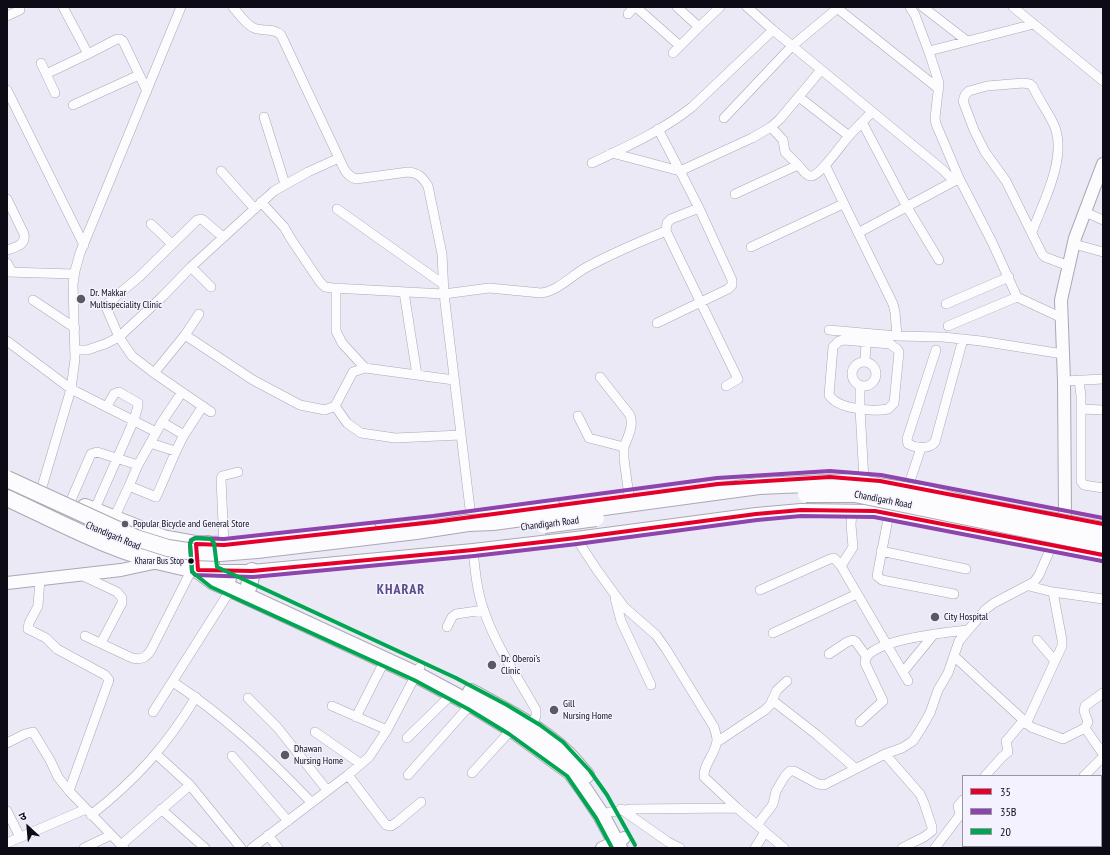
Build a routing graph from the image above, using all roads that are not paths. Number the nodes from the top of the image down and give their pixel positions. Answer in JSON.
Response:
{"nodes":[{"id":1,"x":63,"y":7,"type":"edge"},
{"id":2,"x":181,"y":7,"type":"edge"},
{"id":3,"x":233,"y":7,"type":"edge"},
{"id":4,"x":635,"y":7,"type":"edge"},
{"id":5,"x":677,"y":7,"type":"edge"},
{"id":6,"x":720,"y":7,"type":"edge"},
{"id":7,"x":910,"y":7,"type":"edge"},
{"id":8,"x":923,"y":7,"type":"edge"},
{"id":9,"x":1014,"y":7,"type":"edge"},
{"id":10,"x":750,"y":8,"type":"edge"},
{"id":11,"x":838,"y":8,"type":"edge"},
{"id":12,"x":20,"y":10,"type":"dead end"},
{"id":13,"x":628,"y":14,"type":"dead end"},
{"id":14,"x":7,"y":16,"type":"edge"},
{"id":15,"x":1034,"y":24,"type":"junction"},
{"id":16,"x":699,"y":28,"type":"junction"},
{"id":17,"x":773,"y":30,"type":"junction"},
{"id":18,"x":967,"y":40,"type":"junction"},
{"id":19,"x":680,"y":46,"type":"junction"},
{"id":20,"x":792,"y":46,"type":"junction"},
{"id":21,"x":929,"y":51,"type":"junction"},
{"id":22,"x":673,"y":53,"type":"dead end"},
{"id":23,"x":88,"y":54,"type":"junction"},
{"id":24,"x":41,"y":63,"type":"dead end"},
{"id":25,"x":821,"y":70,"type":"junction"},
{"id":26,"x":46,"y":74,"type":"junction"},
{"id":27,"x":139,"y":75,"type":"junction"},
{"id":28,"x":1103,"y":80,"type":"edge"},
{"id":29,"x":939,"y":89,"type":"junction"},
{"id":30,"x":7,"y":90,"type":"edge"},
{"id":31,"x":147,"y":91,"type":"junction"},
{"id":32,"x":55,"y":93,"type":"dead end"},
{"id":33,"x":799,"y":97,"type":"junction"},
{"id":34,"x":73,"y":105,"type":"dead end"},
{"id":35,"x":872,"y":112,"type":"junction"},
{"id":36,"x":264,"y":117,"type":"dead end"},
{"id":37,"x":724,"y":118,"type":"dead end"},
{"id":38,"x":862,"y":122,"type":"junction"},
{"id":39,"x":771,"y":127,"type":"junction"},
{"id":40,"x":658,"y":129,"type":"junction"},
{"id":41,"x":848,"y":136,"type":"junction"},
{"id":42,"x":612,"y":153,"type":"junction"},
{"id":43,"x":339,"y":158,"type":"junction"},
{"id":44,"x":592,"y":163,"type":"dead end"},
{"id":45,"x":798,"y":165,"type":"junction"},
{"id":46,"x":825,"y":165,"type":"junction"},
{"id":47,"x":680,"y":171,"type":"junction"},
{"id":48,"x":221,"y":172,"type":"dead end"},
{"id":49,"x":1102,"y":172,"type":"edge"},
{"id":50,"x":957,"y":179,"type":"junction"},
{"id":51,"x":285,"y":184,"type":"junction"},
{"id":52,"x":735,"y":194,"type":"dead end"},
{"id":53,"x":7,"y":199,"type":"edge"},
{"id":54,"x":844,"y":204,"type":"junction"},
{"id":55,"x":258,"y":205,"type":"junction"},
{"id":56,"x":907,"y":206,"type":"junction"},
{"id":57,"x":699,"y":208,"type":"junction"},
{"id":58,"x":337,"y":209,"type":"dead end"},
{"id":59,"x":1085,"y":212,"type":"junction"},
{"id":60,"x":1103,"y":220,"type":"edge"},
{"id":61,"x":151,"y":224,"type":"dead end"},
{"id":62,"x":666,"y":231,"type":"junction"},
{"id":63,"x":1032,"y":232,"type":"junction"},
{"id":64,"x":858,"y":233,"type":"junction"},
{"id":65,"x":223,"y":237,"type":"junction"},
{"id":66,"x":172,"y":244,"type":"junction"},
{"id":67,"x":1074,"y":244,"type":"junction"},
{"id":68,"x":84,"y":245,"type":"junction"},
{"id":69,"x":751,"y":246,"type":"dead end"},
{"id":70,"x":7,"y":250,"type":"edge"},
{"id":71,"x":1103,"y":252,"type":"edge"},
{"id":72,"x":939,"y":260,"type":"dead end"},
{"id":73,"x":7,"y":263,"type":"edge"},
{"id":74,"x":1069,"y":266,"type":"junction"},
{"id":75,"x":191,"y":267,"type":"junction"},
{"id":76,"x":9,"y":272,"type":"edge"},
{"id":77,"x":74,"y":274,"type":"junction"},
{"id":78,"x":1009,"y":277,"type":"junction"},
{"id":79,"x":443,"y":284,"type":"junction"},
{"id":80,"x":211,"y":287,"type":"dead end"},
{"id":81,"x":336,"y":288,"type":"junction"},
{"id":82,"x":404,"y":292,"type":"junction"},
{"id":83,"x":444,"y":294,"type":"junction"},
{"id":84,"x":1017,"y":297,"type":"junction"},
{"id":85,"x":33,"y":300,"type":"dead end"},
{"id":86,"x":701,"y":302,"type":"junction"},
{"id":87,"x":946,"y":304,"type":"dead end"},
{"id":88,"x":199,"y":314,"type":"dead end"},
{"id":89,"x":1062,"y":318,"type":"junction"},
{"id":90,"x":657,"y":323,"type":"dead end"},
{"id":91,"x":948,"y":326,"type":"dead end"},
{"id":92,"x":74,"y":328,"type":"junction"},
{"id":93,"x":829,"y":330,"type":"dead end"},
{"id":94,"x":185,"y":335,"type":"junction"},
{"id":95,"x":897,"y":336,"type":"junction"},
{"id":96,"x":119,"y":337,"type":"junction"},
{"id":97,"x":962,"y":339,"type":"junction"},
{"id":98,"x":7,"y":340,"type":"edge"},
{"id":99,"x":866,"y":342,"type":"junction"},
{"id":100,"x":74,"y":350,"type":"junction"},
{"id":101,"x":936,"y":350,"type":"dead end"},
{"id":102,"x":1063,"y":354,"type":"junction"},
{"id":103,"x":865,"y":362,"type":"junction"},
{"id":104,"x":365,"y":368,"type":"junction"},
{"id":105,"x":154,"y":373,"type":"junction"},
{"id":106,"x":417,"y":375,"type":"junction"},
{"id":107,"x":600,"y":377,"type":"dead end"},
{"id":108,"x":1103,"y":379,"type":"edge"},
{"id":109,"x":454,"y":380,"type":"junction"},
{"id":110,"x":1079,"y":380,"type":"junction"},
{"id":111,"x":1064,"y":381,"type":"junction"},
{"id":112,"x":726,"y":386,"type":"dead end"},
{"id":113,"x":860,"y":386,"type":"junction"},
{"id":114,"x":71,"y":389,"type":"junction"},
{"id":115,"x":182,"y":392,"type":"junction"},
{"id":116,"x":106,"y":406,"type":"junction"},
{"id":117,"x":203,"y":406,"type":"junction"},
{"id":118,"x":336,"y":406,"type":"junction"},
{"id":119,"x":860,"y":409,"type":"junction"},
{"id":120,"x":1081,"y":409,"type":"junction"},
{"id":121,"x":1103,"y":410,"type":"edge"},
{"id":122,"x":212,"y":412,"type":"dead end"},
{"id":123,"x":578,"y":416,"type":"dead end"},
{"id":124,"x":134,"y":420,"type":"junction"},
{"id":125,"x":162,"y":422,"type":"junction"},
{"id":126,"x":156,"y":432,"type":"junction"},
{"id":127,"x":184,"y":435,"type":"junction"},
{"id":128,"x":461,"y":435,"type":"junction"},
{"id":129,"x":150,"y":443,"type":"junction"},
{"id":130,"x":624,"y":447,"type":"junction"},
{"id":131,"x":921,"y":448,"type":"junction"},
{"id":132,"x":175,"y":451,"type":"junction"},
{"id":133,"x":117,"y":459,"type":"junction"},
{"id":134,"x":138,"y":466,"type":"junction"},
{"id":135,"x":7,"y":471,"type":"edge"},
{"id":136,"x":238,"y":472,"type":"dead end"},
{"id":137,"x":7,"y":479,"type":"edge"},
{"id":138,"x":864,"y":480,"type":"junction"},
{"id":139,"x":129,"y":486,"type":"junction"},
{"id":140,"x":42,"y":487,"type":"junction"},
{"id":141,"x":908,"y":487,"type":"junction"},
{"id":142,"x":7,"y":488,"type":"edge"},
{"id":143,"x":1103,"y":488,"type":"edge"},
{"id":144,"x":629,"y":496,"type":"junction"},
{"id":145,"x":7,"y":498,"type":"edge"},
{"id":146,"x":71,"y":500,"type":"junction"},
{"id":147,"x":573,"y":503,"type":"junction"},
{"id":148,"x":94,"y":511,"type":"junction"},
{"id":149,"x":852,"y":511,"type":"junction"},
{"id":150,"x":889,"y":514,"type":"junction"},
{"id":151,"x":471,"y":517,"type":"junction"},
{"id":152,"x":114,"y":518,"type":"junction"},
{"id":153,"x":1065,"y":518,"type":"junction"},
{"id":154,"x":1103,"y":524,"type":"edge"},
{"id":155,"x":1103,"y":530,"type":"edge"},
{"id":156,"x":576,"y":538,"type":"junction"},
{"id":157,"x":171,"y":539,"type":"junction"},
{"id":158,"x":202,"y":544,"type":"junction"},
{"id":159,"x":224,"y":545,"type":"junction"},
{"id":160,"x":1052,"y":545,"type":"junction"},
{"id":161,"x":1103,"y":545,"type":"edge"},
{"id":162,"x":473,"y":550,"type":"junction"},
{"id":163,"x":881,"y":551,"type":"junction"},
{"id":164,"x":1103,"y":555,"type":"edge"},
{"id":165,"x":159,"y":562,"type":"junction"},
{"id":166,"x":841,"y":566,"type":"junction"},
{"id":167,"x":966,"y":569,"type":"dead end"},
{"id":168,"x":201,"y":570,"type":"junction"},
{"id":169,"x":252,"y":571,"type":"junction"},
{"id":170,"x":79,"y":574,"type":"junction"},
{"id":171,"x":40,"y":579,"type":"junction"},
{"id":172,"x":7,"y":583,"type":"edge"},
{"id":173,"x":248,"y":586,"type":"junction"},
{"id":174,"x":1029,"y":586,"type":"junction"},
{"id":175,"x":231,"y":589,"type":"junction"},
{"id":176,"x":760,"y":590,"type":"dead end"},
{"id":177,"x":1054,"y":592,"type":"junction"},
{"id":178,"x":614,"y":594,"type":"junction"},
{"id":179,"x":857,"y":594,"type":"junction"},
{"id":180,"x":954,"y":594,"type":"dead end"},
{"id":181,"x":1103,"y":599,"type":"edge"},
{"id":182,"x":484,"y":610,"type":"junction"},
{"id":183,"x":447,"y":627,"type":"dead end"},
{"id":184,"x":967,"y":630,"type":"junction"},
{"id":185,"x":773,"y":633,"type":"dead end"},
{"id":186,"x":934,"y":634,"type":"junction"},
{"id":187,"x":85,"y":636,"type":"dead end"},
{"id":188,"x":1037,"y":640,"type":"dead end"},
{"id":189,"x":101,"y":643,"type":"junction"},
{"id":190,"x":888,"y":644,"type":"junction"},
{"id":191,"x":829,"y":654,"type":"dead end"},
{"id":192,"x":866,"y":656,"type":"junction"},
{"id":193,"x":954,"y":656,"type":"junction"},
{"id":194,"x":385,"y":660,"type":"junction"},
{"id":195,"x":1055,"y":661,"type":"junction"},
{"id":196,"x":418,"y":671,"type":"junction"},
{"id":197,"x":903,"y":672,"type":"junction"},
{"id":198,"x":787,"y":681,"type":"dead end"},
{"id":199,"x":908,"y":681,"type":"dead end"},
{"id":200,"x":173,"y":682,"type":"junction"},
{"id":201,"x":651,"y":685,"type":"dead end"},
{"id":202,"x":1103,"y":693,"type":"edge"},
{"id":203,"x":452,"y":694,"type":"junction"},
{"id":204,"x":196,"y":697,"type":"junction"},
{"id":205,"x":248,"y":698,"type":"dead end"},
{"id":206,"x":772,"y":700,"type":"junction"},
{"id":207,"x":471,"y":704,"type":"junction"},
{"id":208,"x":332,"y":706,"type":"dead end"},
{"id":209,"x":153,"y":712,"type":"dead end"},
{"id":210,"x":356,"y":717,"type":"junction"},
{"id":211,"x":860,"y":722,"type":"dead end"},
{"id":212,"x":1025,"y":723,"type":"junction"},
{"id":213,"x":531,"y":726,"type":"junction"},
{"id":214,"x":1085,"y":728,"type":"junction"},
{"id":215,"x":512,"y":729,"type":"junction"},
{"id":216,"x":387,"y":730,"type":"junction"},
{"id":217,"x":315,"y":732,"type":"dead end"},
{"id":218,"x":407,"y":738,"type":"dead end"},
{"id":219,"x":717,"y":742,"type":"junction"},
{"id":220,"x":7,"y":743,"type":"edge"},
{"id":221,"x":156,"y":754,"type":"junction"},
{"id":222,"x":885,"y":754,"type":"junction"},
{"id":223,"x":1103,"y":755,"type":"edge"},
{"id":224,"x":232,"y":756,"type":"dead end"},
{"id":225,"x":361,"y":764,"type":"junction"},
{"id":226,"x":856,"y":769,"type":"junction"},
{"id":227,"x":472,"y":773,"type":"dead end"},
{"id":228,"x":348,"y":775,"type":"junction"},
{"id":229,"x":408,"y":775,"type":"dead end"},
{"id":230,"x":986,"y":775,"type":"edge"},
{"id":231,"x":1085,"y":775,"type":"edge"},
{"id":232,"x":190,"y":785,"type":"junction"},
{"id":233,"x":327,"y":790,"type":"junction"},
{"id":234,"x":69,"y":791,"type":"junction"},
{"id":235,"x":962,"y":801,"type":"edge"},
{"id":236,"x":311,"y":802,"type":"junction"},
{"id":237,"x":421,"y":802,"type":"dead end"},
{"id":238,"x":737,"y":808,"type":"junction"},
{"id":239,"x":161,"y":809,"type":"junction"},
{"id":240,"x":7,"y":811,"type":"edge"},
{"id":241,"x":89,"y":812,"type":"junction"},
{"id":242,"x":611,"y":812,"type":"junction"},
{"id":243,"x":961,"y":817,"type":"edge"},
{"id":244,"x":288,"y":821,"type":"junction"},
{"id":245,"x":757,"y":824,"type":"junction"},
{"id":246,"x":932,"y":831,"type":"junction"},
{"id":247,"x":765,"y":832,"type":"junction"},
{"id":248,"x":111,"y":835,"type":"junction"},
{"id":249,"x":268,"y":835,"type":"junction"},
{"id":250,"x":20,"y":837,"type":"junction"},
{"id":251,"x":941,"y":839,"type":"junction"},
{"id":252,"x":7,"y":843,"type":"edge"},
{"id":253,"x":618,"y":845,"type":"edge"},
{"id":254,"x":122,"y":847,"type":"edge"},
{"id":255,"x":84,"y":848,"type":"edge"},
{"id":256,"x":205,"y":848,"type":"edge"},
{"id":257,"x":241,"y":848,"type":"edge"},
{"id":258,"x":252,"y":848,"type":"edge"},
{"id":259,"x":278,"y":848,"type":"edge"},
{"id":260,"x":680,"y":848,"type":"edge"},
{"id":261,"x":755,"y":848,"type":"edge"},
{"id":262,"x":784,"y":848,"type":"edge"},
{"id":263,"x":902,"y":848,"type":"edge"},
{"id":264,"x":935,"y":848,"type":"edge"}],
"edges":[{"from":1,"to":23,"type":"street"},
{"from":2,"to":31,"type":"street"},
{"from":3,"to":43,"type":"street"},
{"from":4,"to":13,"type":"street"},
{"from":4,"to":19,"type":"street"},
{"from":5,"to":16,"type":"street"},
{"from":6,"to":16,"type":"street"},
{"from":7,"to":21,"type":"street"},
{"from":8,"to":18,"type":"street"},
{"from":9,"to":15,"type":"street"},
{"from":10,"to":17,"type":"street"},
{"from":11,"to":20,"type":"street"},
{"from":11,"to":29,"type":"street"},
{"from":12,"to":14,"type":"street"},
{"from":15,"to":18,"type":"street"},
{"from":15,"to":28,"type":"street"},
{"from":16,"to":19,"type":"street"},
{"from":17,"to":20,"type":"street"},
{"from":17,"to":40,"type":"street"},
{"from":18,"to":21,"type":"street"},
{"from":19,"to":22,"type":"street"},
{"from":20,"to":25,"type":"street"},
{"from":20,"to":37,"type":"street"},
{"from":21,"to":29,"type":"street"},
{"from":23,"to":26,"type":"street"},
{"from":23,"to":27,"type":"street"},
{"from":24,"to":26,"type":"street"},
{"from":25,"to":33,"type":"street"},
{"from":25,"to":35,"type":"street"},
{"from":26,"to":32,"type":"street"},
{"from":27,"to":31,"type":"street"},
{"from":27,"to":34,"type":"street"},
{"from":29,"to":50,"type":"street"},
{"from":30,"to":68,"type":"street"},
{"from":31,"to":68,"type":"street"},
{"from":33,"to":39,"type":"street"},
{"from":33,"to":41,"type":"street"},
{"from":35,"to":38,"type":"street"},
{"from":35,"to":50,"type":"street"},
{"from":36,"to":51,"type":"street"},
{"from":38,"to":41,"type":"street"},
{"from":38,"to":56,"type":"street"},
{"from":39,"to":45,"type":"street"},
{"from":39,"to":47,"type":"street"},
{"from":40,"to":42,"type":"street"},
{"from":40,"to":47,"type":"street"},
{"from":41,"to":46,"type":"street"},
{"from":42,"to":44,"type":"street"},
{"from":42,"to":47,"type":"street"},
{"from":43,"to":51,"type":"street"},
{"from":43,"to":79,"type":"street"},
{"from":45,"to":46,"type":"street"},
{"from":45,"to":52,"type":"street"},
{"from":46,"to":54,"type":"street"},
{"from":47,"to":57,"type":"street"},
{"from":48,"to":55,"type":"street"},
{"from":49,"to":59,"type":"main road"},
{"from":50,"to":56,"type":"street"},
{"from":50,"to":78,"type":"street"},
{"from":51,"to":55,"type":"street"},
{"from":53,"to":70,"type":"street"},
{"from":54,"to":64,"type":"street"},
{"from":54,"to":69,"type":"street"},
{"from":55,"to":65,"type":"street"},
{"from":55,"to":81,"type":"street"},
{"from":56,"to":64,"type":"street"},
{"from":56,"to":72,"type":"street"},
{"from":57,"to":62,"type":"street"},
{"from":57,"to":86,"type":"street"},
{"from":58,"to":79,"type":"street"},
{"from":59,"to":60,"type":"street"},
{"from":59,"to":67,"type":"main road"},
{"from":61,"to":66,"type":"street"},
{"from":62,"to":83,"type":"street"},
{"from":62,"to":86,"type":"street"},
{"from":63,"to":63,"type":"street"},
{"from":63,"to":74,"type":"street"},
{"from":64,"to":95,"type":"street"},
{"from":65,"to":66,"type":"street"},
{"from":65,"to":75,"type":"street"},
{"from":66,"to":96,"type":"street"},
{"from":67,"to":71,"type":"street"},
{"from":67,"to":74,"type":"main road"},
{"from":68,"to":77,"type":"street"},
{"from":73,"to":76,"type":"street"},
{"from":74,"to":89,"type":"main road"},
{"from":75,"to":80,"type":"street"},
{"from":75,"to":96,"type":"street"},
{"from":76,"to":77,"type":"street"},
{"from":77,"to":92,"type":"street"},
{"from":78,"to":84,"type":"street"},
{"from":78,"to":87,"type":"street"},
{"from":79,"to":83,"type":"street"},
{"from":81,"to":82,"type":"street"},
{"from":81,"to":104,"type":"street"},
{"from":82,"to":83,"type":"street"},
{"from":82,"to":106,"type":"street"},
{"from":83,"to":109,"type":"street"},
{"from":84,"to":89,"type":"street"},
{"from":84,"to":91,"type":"street"},
{"from":85,"to":92,"type":"street"},
{"from":86,"to":90,"type":"street"},
{"from":86,"to":112,"type":"street"},
{"from":88,"to":94,"type":"street"},
{"from":89,"to":102,"type":"main road"},
{"from":92,"to":100,"type":"street"},
{"from":93,"to":95,"type":"street"},
{"from":94,"to":105,"type":"street"},
{"from":94,"to":118,"type":"street"},
{"from":95,"to":97,"type":"street"},
{"from":96,"to":100,"type":"street"},
{"from":96,"to":105,"type":"street"},
{"from":97,"to":102,"type":"street"},
{"from":97,"to":131,"type":"street"},
{"from":98,"to":114,"type":"street"},
{"from":99,"to":103,"type":"street"},
{"from":99,"to":119,"type":"street"},
{"from":99,"to":119,"type":"street"},
{"from":100,"to":114,"type":"street"},
{"from":101,"to":131,"type":"street"},
{"from":102,"to":111,"type":"main road"},
{"from":103,"to":113,"type":"street"},
{"from":103,"to":113,"type":"street"},
{"from":104,"to":106,"type":"street"},
{"from":104,"to":118,"type":"street"},
{"from":105,"to":115,"type":"street"},
{"from":106,"to":109,"type":"street"},
{"from":107,"to":130,"type":"street"},
{"from":108,"to":110,"type":"street"},
{"from":109,"to":128,"type":"street"},
{"from":110,"to":111,"type":"street"},
{"from":110,"to":120,"type":"street"},
{"from":111,"to":153,"type":"main road"},
{"from":113,"to":119,"type":"street"},
{"from":114,"to":116,"type":"street"},
{"from":114,"to":140,"type":"street"},
{"from":115,"to":117,"type":"street"},
{"from":115,"to":125,"type":"street"},
{"from":116,"to":124,"type":"street"},
{"from":116,"to":124,"type":"street"},
{"from":117,"to":122,"type":"street"},
{"from":117,"to":127,"type":"street"},
{"from":118,"to":128,"type":"street"},
{"from":119,"to":138,"type":"street"},
{"from":120,"to":121,"type":"street"},
{"from":120,"to":143,"type":"street"},
{"from":123,"to":130,"type":"street"},
{"from":124,"to":126,"type":"street"},
{"from":124,"to":133,"type":"street"},
{"from":125,"to":126,"type":"street"},
{"from":125,"to":127,"type":"street"},
{"from":126,"to":129,"type":"street"},
{"from":127,"to":132,"type":"street"},
{"from":128,"to":151,"type":"street"},
{"from":129,"to":132,"type":"street"},
{"from":129,"to":134,"type":"street"},
{"from":130,"to":144,"type":"street"},
{"from":131,"to":141,"type":"street"},
{"from":132,"to":139,"type":"street"},
{"from":133,"to":134,"type":"street"},
{"from":133,"to":146,"type":"street"},
{"from":133,"to":148,"type":"street"},
{"from":134,"to":139,"type":"street"},
{"from":135,"to":140,"type":"highway"},
{"from":136,"to":159,"type":"street"},
{"from":137,"to":155,"type":"highway","bridge":true},
{"from":138,"to":141,"type":"main road"},
{"from":138,"to":144,"type":"main road"},
{"from":139,"to":152,"type":"street"},
{"from":140,"to":146,"type":"highway"},
{"from":141,"to":153,"type":"main road"},
{"from":142,"to":161,"type":"highway","name":"Chandigarh Road","bridge":true},
{"from":144,"to":147,"type":"main road"},
{"from":145,"to":165,"type":"highway"},
{"from":146,"to":148,"type":"highway"},
{"from":147,"to":151,"type":"main road"},
{"from":147,"to":156,"type":"main road"},
{"from":148,"to":152,"type":"highway"},
{"from":149,"to":150,"type":"main road"},
{"from":149,"to":156,"type":"main road"},
{"from":149,"to":166,"type":"street"},
{"from":150,"to":160,"type":"main road"},
{"from":150,"to":163,"type":"street"},
{"from":151,"to":159,"type":"main road"},
{"from":152,"to":157,"type":"highway"},
{"from":153,"to":154,"type":"main road"},
{"from":153,"to":160,"type":"main road"},
{"from":156,"to":162,"type":"main road"},
{"from":156,"to":178,"type":"street"},
{"from":157,"to":158,"type":"highway"},
{"from":157,"to":165,"type":"main road"},
{"from":158,"to":159,"type":"highway"},
{"from":158,"to":168,"type":"highway"},
{"from":160,"to":164,"type":"main road"},
{"from":160,"to":174,"type":"street"},
{"from":162,"to":169,"type":"main road"},
{"from":162,"to":182,"type":"street"},
{"from":163,"to":167,"type":"street"},
{"from":163,"to":180,"type":"street"},
{"from":165,"to":168,"type":"highway"},
{"from":165,"to":170,"type":"main road"},
{"from":166,"to":176,"type":"street"},
{"from":166,"to":179,"type":"street"},
{"from":168,"to":169,"type":"main road"},
{"from":168,"to":173,"type":"highway"},
{"from":168,"to":175,"type":"highway"},
{"from":168,"to":189,"type":"street"},
{"from":169,"to":173,"type":"highway"},
{"from":170,"to":171,"type":"main road"},
{"from":170,"to":189,"type":"street"},
{"from":171,"to":172,"type":"main road"},
{"from":171,"to":234,"type":"street"},
{"from":173,"to":196,"type":"highway"},
{"from":174,"to":177,"type":"street"},
{"from":174,"to":184,"type":"street"},
{"from":175,"to":194,"type":"highway"},
{"from":175,"to":200,"type":"street"},
{"from":177,"to":181,"type":"street"},
{"from":177,"to":195,"type":"street"},
{"from":178,"to":201,"type":"street"},
{"from":178,"to":219,"type":"street"},
{"from":179,"to":185,"type":"street"},
{"from":179,"to":190,"type":"street"},
{"from":182,"to":183,"type":"street"},
{"from":182,"to":213,"type":"street"},
{"from":184,"to":186,"type":"street"},
{"from":184,"to":193,"type":"street"},
{"from":186,"to":190,"type":"street"},
{"from":186,"to":197,"type":"street"},
{"from":187,"to":189,"type":"street"},
{"from":188,"to":195,"type":"street"},
{"from":190,"to":192,"type":"street"},
{"from":190,"to":197,"type":"street"},
{"from":191,"to":192,"type":"street"},
{"from":192,"to":211,"type":"street"},
{"from":193,"to":212,"type":"street"},
{"from":193,"to":222,"type":"street"},
{"from":194,"to":196,"type":"highway"},
{"from":194,"to":210,"type":"street"},
{"from":195,"to":212,"type":"street"},
{"from":196,"to":203,"type":"highway"},
{"from":196,"to":213,"type":"highway"},
{"from":196,"to":216,"type":"street"},
{"from":197,"to":199,"type":"street"},
{"from":198,"to":206,"type":"street"},
{"from":200,"to":204,"type":"street"},
{"from":200,"to":209,"type":"street"},
{"from":202,"to":214,"type":"street"},
{"from":203,"to":207,"type":"highway"},
{"from":203,"to":218,"type":"street"},
{"from":204,"to":221,"type":"street"},
{"from":204,"to":236,"type":"street"},
{"from":205,"to":233,"type":"street"},
{"from":206,"to":219,"type":"street"},
{"from":206,"to":226,"type":"street"},
{"from":207,"to":215,"type":"highway"},
{"from":207,"to":229,"type":"street"},
{"from":208,"to":210,"type":"street"},
{"from":210,"to":216,"type":"street"},
{"from":212,"to":214,"type":"street"},
{"from":212,"to":230,"type":"street"},
{"from":213,"to":242,"type":"highway"},
{"from":214,"to":223,"type":"street"},
{"from":215,"to":227,"type":"street"},
{"from":215,"to":242,"type":"highway"},
{"from":216,"to":225,"type":"street"},
{"from":217,"to":225,"type":"street"},
{"from":219,"to":238,"type":"street"},
{"from":220,"to":234,"type":"street"},
{"from":221,"to":232,"type":"street"},
{"from":221,"to":241,"type":"street"},
{"from":222,"to":226,"type":"street"},
{"from":222,"to":246,"type":"street"},
{"from":223,"to":231,"type":"street"},
{"from":224,"to":244,"type":"street"},
{"from":225,"to":228,"type":"street"},
{"from":226,"to":245,"type":"street"},
{"from":228,"to":233,"type":"street"},
{"from":228,"to":237,"type":"street"},
{"from":232,"to":239,"type":"street"},
{"from":232,"to":257,"type":"street"},
{"from":233,"to":236,"type":"street"},
{"from":234,"to":241,"type":"street"},
{"from":235,"to":243,"type":"street"},
{"from":236,"to":244,"type":"street"},
{"from":238,"to":242,"type":"street"},
{"from":238,"to":245,"type":"street"},
{"from":239,"to":254,"type":"street"},
{"from":239,"to":256,"type":"street"},
{"from":240,"to":250,"type":"street"},
{"from":241,"to":248,"type":"street"},
{"from":241,"to":250,"type":"street"},
{"from":242,"to":253,"type":"highway"},
{"from":242,"to":260,"type":"street"},
{"from":243,"to":251,"type":"street"},
{"from":244,"to":249,"type":"street"},
{"from":245,"to":247,"type":"street"},
{"from":246,"to":251,"type":"street"},
{"from":246,"to":263,"type":"street"},
{"from":247,"to":261,"type":"street"},
{"from":247,"to":262,"type":"street"},
{"from":248,"to":254,"type":"street"},
{"from":248,"to":255,"type":"street"},
{"from":249,"to":258,"type":"street"},
{"from":249,"to":259,"type":"street"},
{"from":250,"to":252,"type":"street"},
{"from":251,"to":264,"type":"street"}]}
